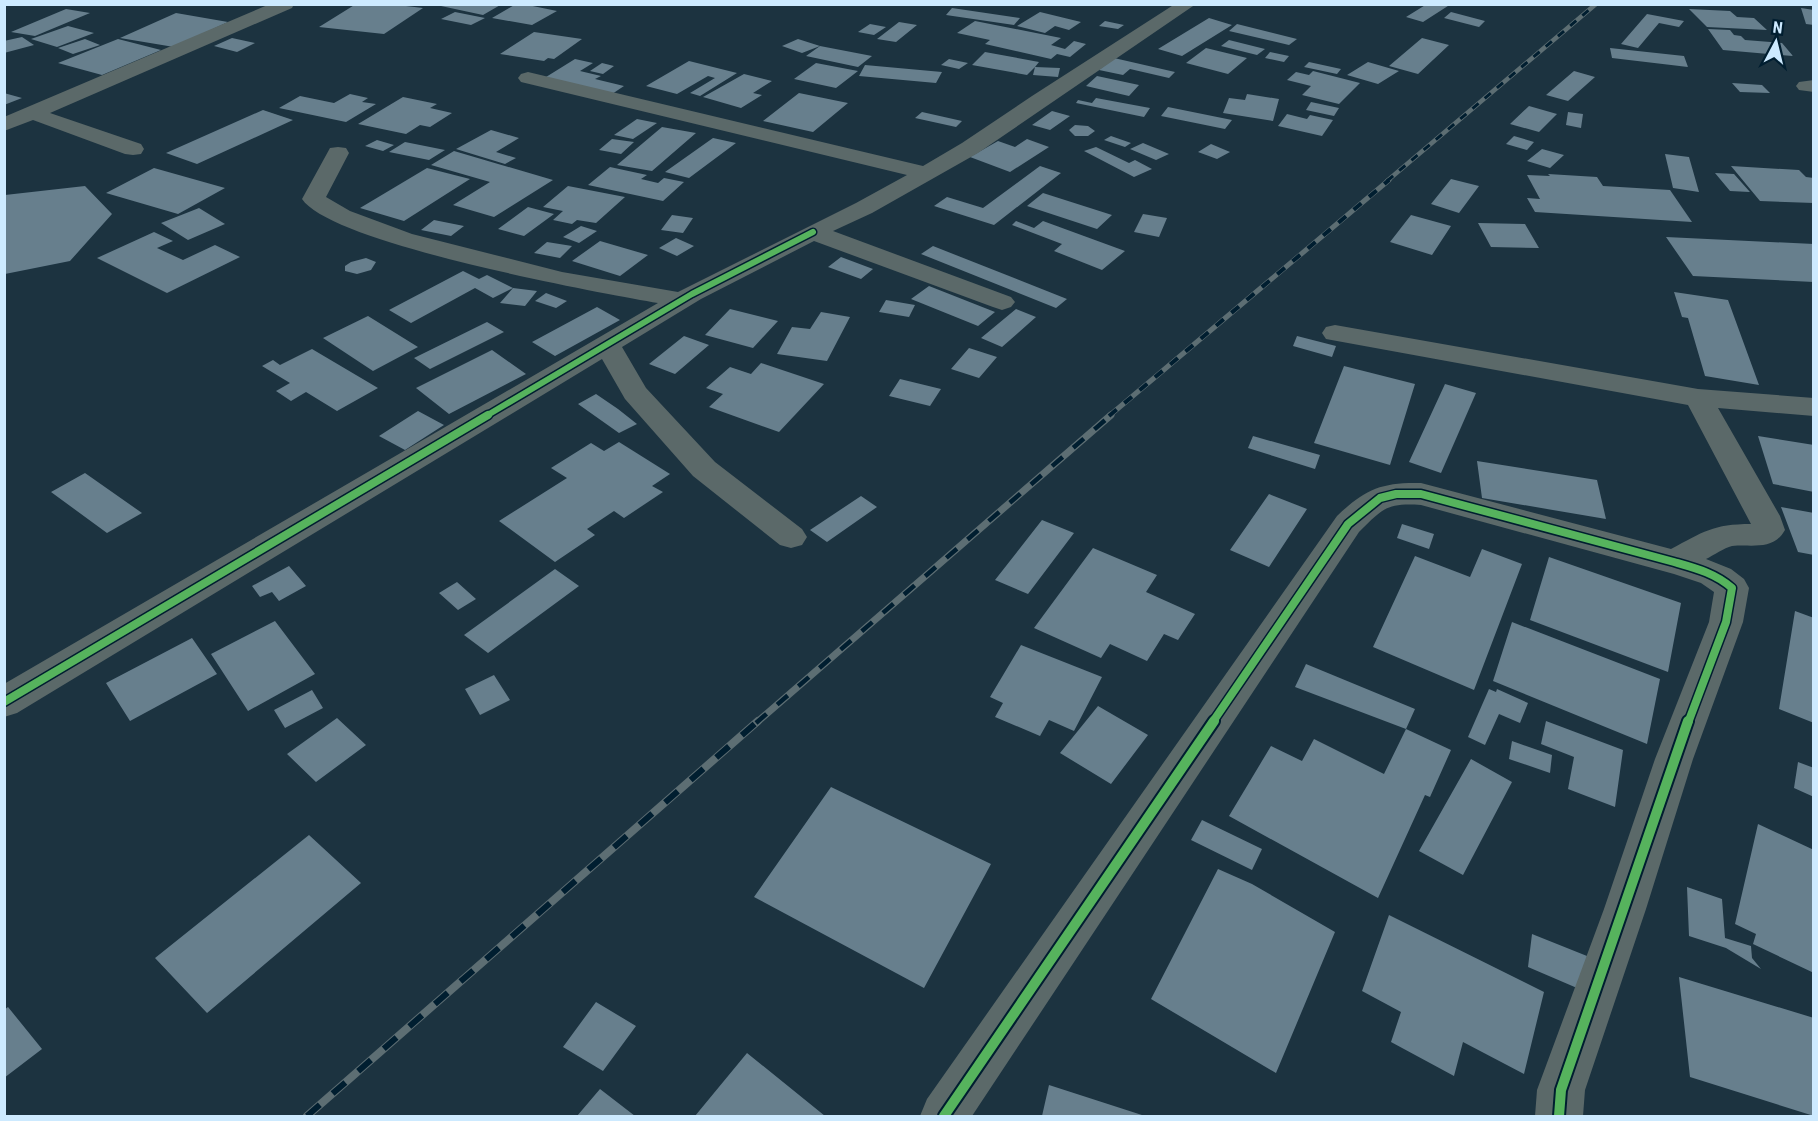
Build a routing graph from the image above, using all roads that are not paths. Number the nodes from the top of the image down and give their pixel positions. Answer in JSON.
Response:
{"nodes":[{"id":1,"x":286,"y":4,"type":"edge"},
{"id":2,"x":1188,"y":4,"type":"edge"},
{"id":3,"x":528,"y":78,"type":"dead end"},
{"id":4,"x":32,"y":112,"type":"junction"},
{"id":5,"x":4,"y":125,"type":"edge"},
{"id":6,"x":133,"y":150,"type":"dead end"},
{"id":7,"x":338,"y":153,"type":"dead end"},
{"id":8,"x":927,"y":172,"type":"junction"},
{"id":9,"x":813,"y":232,"type":"junction"},
{"id":10,"x":682,"y":300,"type":"junction"},
{"id":11,"x":1002,"y":302,"type":"dead end"},
{"id":12,"x":1335,"y":333,"type":"dead end"},
{"id":13,"x":607,"y":345,"type":"junction"},
{"id":14,"x":1698,"y":398,"type":"junction"},
{"id":15,"x":1814,"y":408,"type":"edge"},
{"id":16,"x":791,"y":537,"type":"dead end"},
{"id":17,"x":1674,"y":561,"type":"junction"},
{"id":18,"x":4,"y":702,"type":"edge"},
{"id":19,"x":944,"y":1116,"type":"edge"},
{"id":20,"x":1558,"y":1116,"type":"edge"}],
"edges":[{"from":1,"to":4,"type":"street"},
{"from":2,"to":8,"type":"street"},
{"from":3,"to":8,"type":"street"},
{"from":4,"to":5,"type":"street"},
{"from":4,"to":6,"type":"street"},
{"from":7,"to":10,"type":"street"},
{"from":8,"to":9,"type":"street"},
{"from":9,"to":10,"type":"street"},
{"from":9,"to":11,"type":"street"},
{"from":10,"to":13,"type":"street"},
{"from":12,"to":14,"type":"street"},
{"from":13,"to":16,"type":"street"},
{"from":13,"to":18,"type":"street"},
{"from":14,"to":15,"type":"street"},
{"from":14,"to":17,"type":"street"},
{"from":17,"to":19,"type":"street"},
{"from":17,"to":20,"type":"street"}]}
